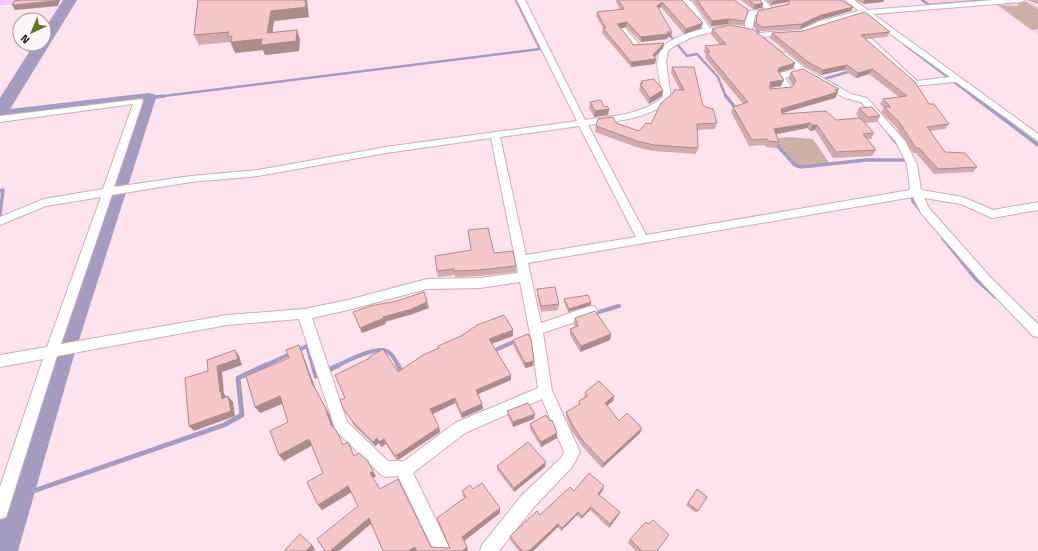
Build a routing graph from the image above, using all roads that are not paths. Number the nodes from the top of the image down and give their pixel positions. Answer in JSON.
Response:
{"nodes":[{"id":1,"x":26,"y":0,"type":"edge"},
{"id":2,"x":521,"y":0,"type":"edge"},
{"id":3,"x":683,"y":0,"type":"edge"},
{"id":4,"x":760,"y":0,"type":"edge"},
{"id":5,"x":1021,"y":0,"type":"edge"},
{"id":6,"x":847,"y":2,"type":"edge"},
{"id":7,"x":0,"y":3,"type":"edge"},
{"id":8,"x":866,"y":12,"type":"junction"},
{"id":9,"x":742,"y":29,"type":"junction"},
{"id":10,"x":622,"y":30,"type":"edge"},
{"id":11,"x":708,"y":30,"type":"junction"},
{"id":12,"x":759,"y":35,"type":"junction"},
{"id":13,"x":870,"y":41,"type":"edge"},
{"id":14,"x":675,"y":43,"type":"junction"},
{"id":15,"x":802,"y":70,"type":"junction"},
{"id":16,"x":954,"y":79,"type":"junction"},
{"id":17,"x":772,"y":91,"type":"edge"},
{"id":18,"x":0,"y":119,"type":"edge"},
{"id":19,"x":583,"y":123,"type":"junction"},
{"id":20,"x":495,"y":134,"type":"junction"},
{"id":21,"x":1038,"y":138,"type":"edge"},
{"id":22,"x":109,"y":191,"type":"junction"},
{"id":23,"x":916,"y":193,"type":"junction"},
{"id":24,"x":1038,"y":206,"type":"edge"},
{"id":25,"x":0,"y":220,"type":"edge"},
{"id":26,"x":643,"y":240,"type":"junction"},
{"id":27,"x":522,"y":260,"type":"junction"},
{"id":28,"x":525,"y":277,"type":"junction"},
{"id":29,"x":591,"y":311,"type":"edge"},
{"id":30,"x":304,"y":314,"type":"junction"},
{"id":31,"x":536,"y":330,"type":"junction"},
{"id":32,"x":1038,"y":332,"type":"edge"},
{"id":33,"x":55,"y":351,"type":"junction"},
{"id":34,"x":0,"y":361,"type":"edge"},
{"id":35,"x":545,"y":391,"type":"junction"},
{"id":36,"x":402,"y":468,"type":"junction"},
{"id":37,"x":0,"y":511,"type":"edge"},
{"id":38,"x":494,"y":548,"type":"edge"},
{"id":39,"x":443,"y":551,"type":"edge"}],
"edges":[{"from":1,"to":7,"type":"main road"},
{"from":2,"to":19,"type":"street"},
{"from":3,"to":11,"type":"street"},
{"from":4,"to":9,"type":"street"},
{"from":5,"to":8,"type":"street"},
{"from":6,"to":8,"type":"street"},
{"from":8,"to":12,"type":"street"},
{"from":8,"to":16,"type":"street"},
{"from":9,"to":11,"type":"street"},
{"from":9,"to":12,"type":"street"},
{"from":10,"to":14,"type":"street"},
{"from":11,"to":14,"type":"street"},
{"from":12,"to":15,"type":"street"},
{"from":13,"to":16,"type":"street"},
{"from":14,"to":19,"type":"street"},
{"from":15,"to":17,"type":"street"},
{"from":15,"to":23,"type":"street"},
{"from":16,"to":21,"type":"street"},
{"from":18,"to":22,"type":"street"},
{"from":19,"to":20,"type":"street"},
{"from":19,"to":26,"type":"street"},
{"from":20,"to":22,"type":"street"},
{"from":20,"to":27,"type":"street"},
{"from":22,"to":25,"type":"street"},
{"from":22,"to":33,"type":"street"},
{"from":23,"to":24,"type":"street"},
{"from":23,"to":26,"type":"street"},
{"from":23,"to":32,"type":"street"},
{"from":26,"to":27,"type":"street"},
{"from":27,"to":28,"type":"street"},
{"from":28,"to":30,"type":"street"},
{"from":28,"to":31,"type":"street"},
{"from":29,"to":31,"type":"street"},
{"from":30,"to":33,"type":"street"},
{"from":30,"to":36,"type":"street"},
{"from":31,"to":35,"type":"street"},
{"from":33,"to":34,"type":"street"},
{"from":33,"to":37,"type":"street"},
{"from":35,"to":36,"type":"street"},
{"from":35,"to":38,"type":"street"},
{"from":36,"to":39,"type":"street"}]}
